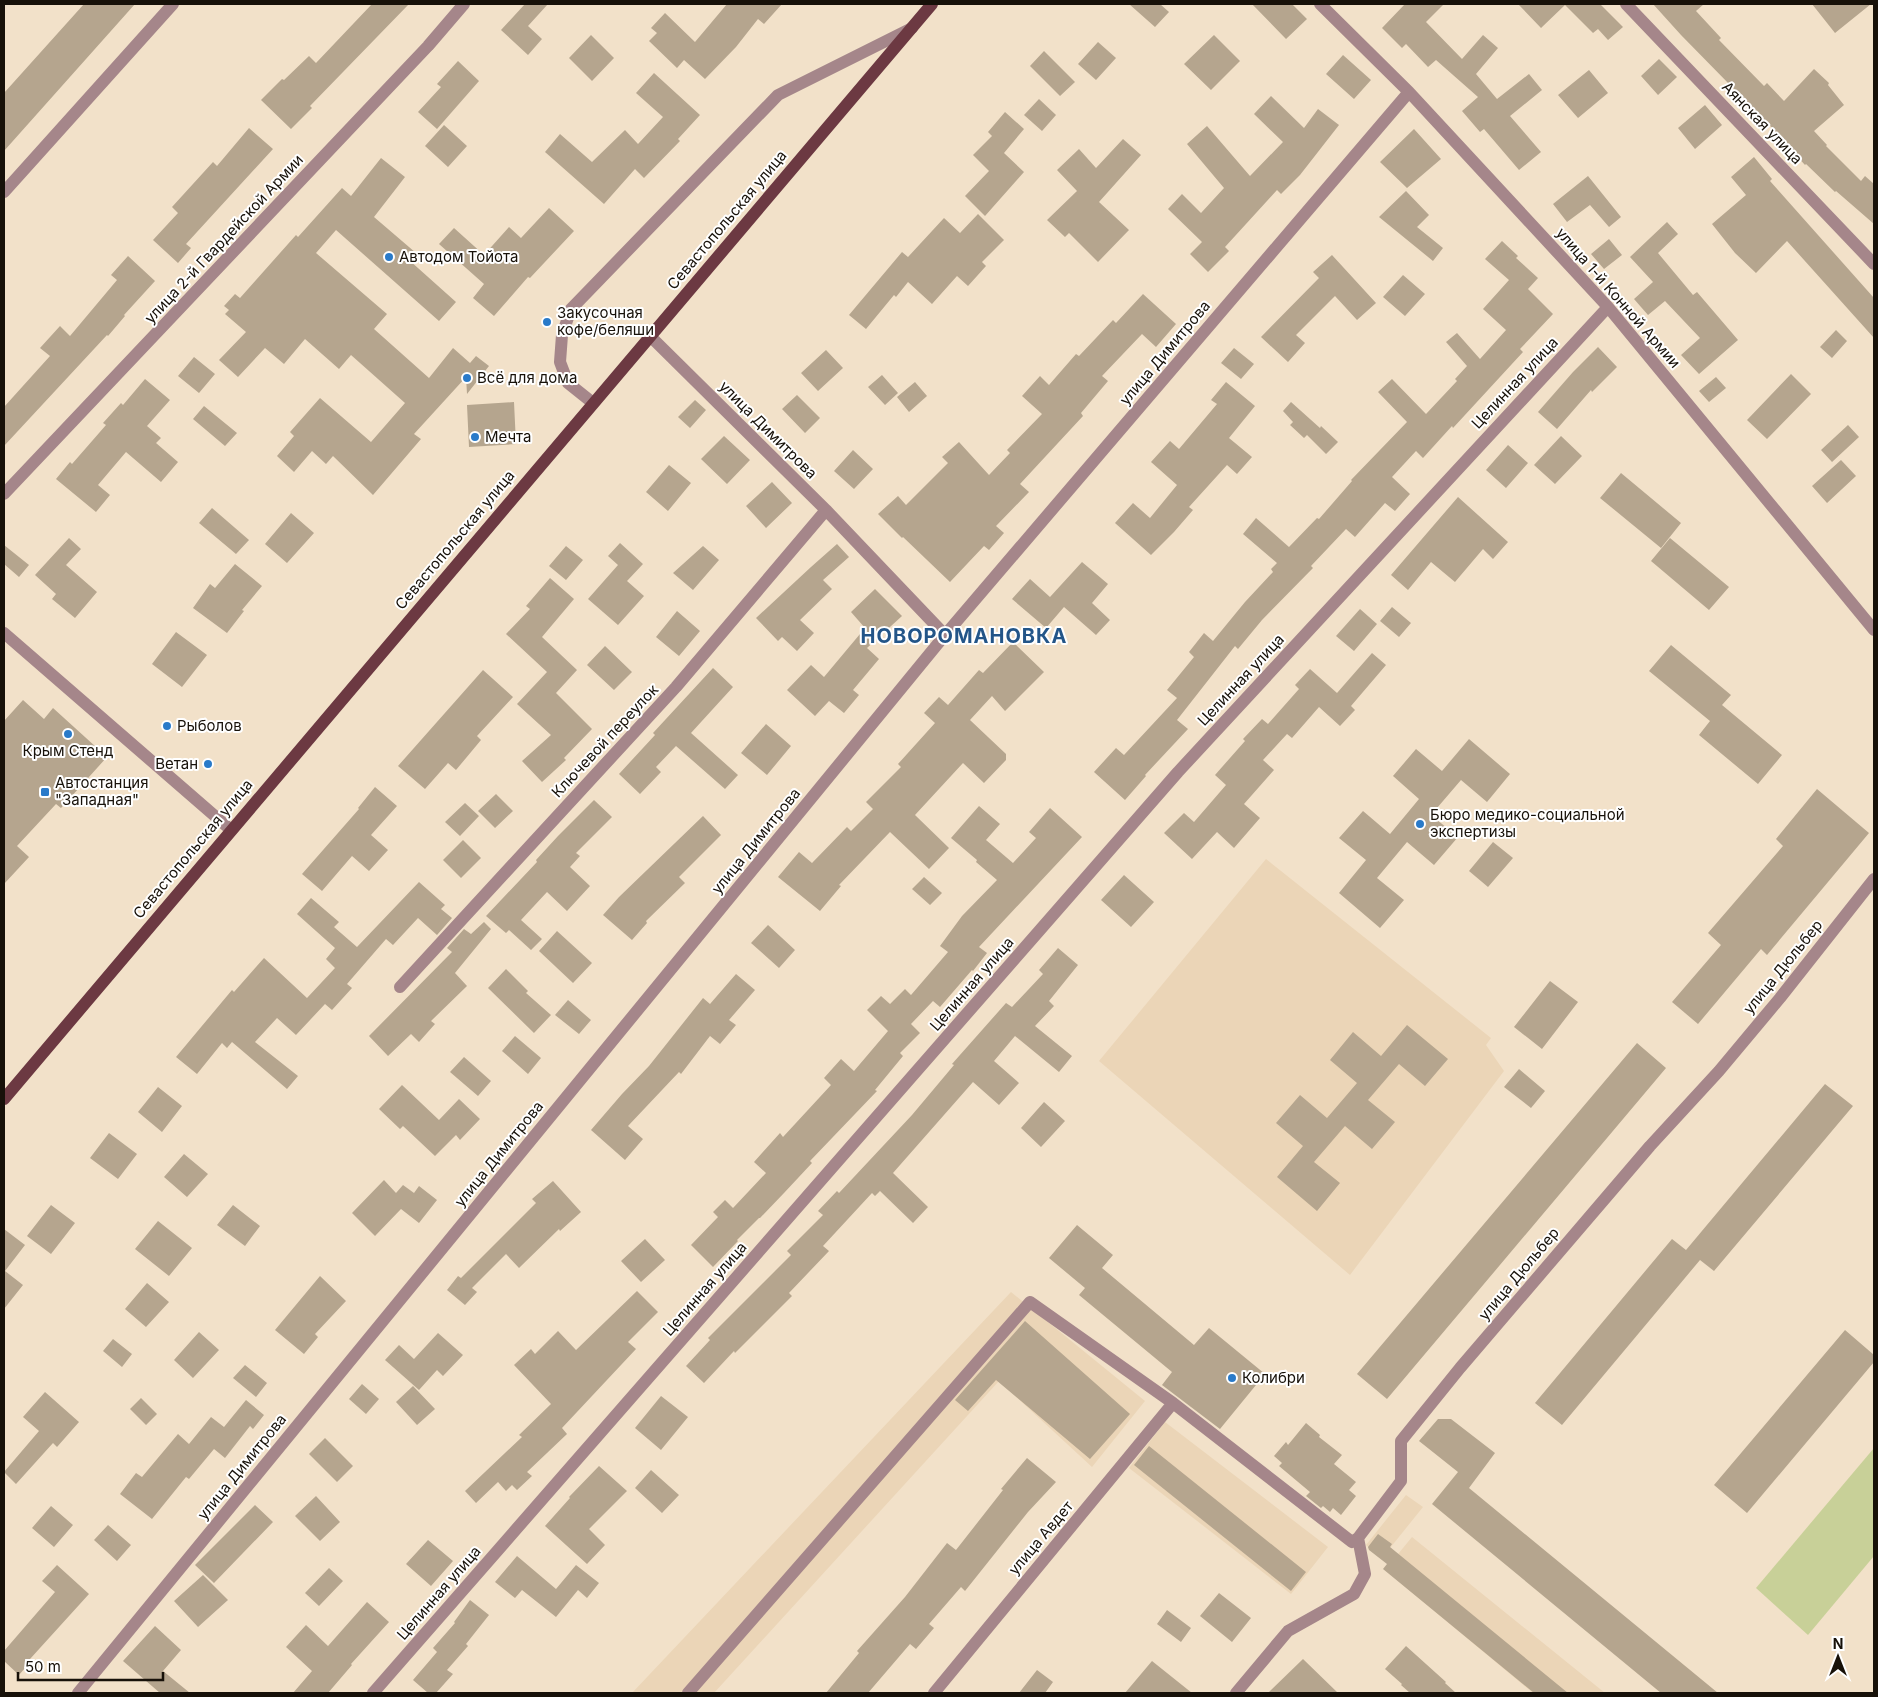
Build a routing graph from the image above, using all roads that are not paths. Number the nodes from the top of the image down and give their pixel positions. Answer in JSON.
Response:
{"nodes":[{"id":1,"x":173,"y":4,"type":"edge"},
{"id":2,"x":464,"y":4,"type":"edge"},
{"id":3,"x":932,"y":4,"type":"edge"},
{"id":4,"x":1320,"y":4,"type":"edge"},
{"id":5,"x":1626,"y":4,"type":"edge"},
{"id":6,"x":912,"y":28,"type":"junction"},
{"id":7,"x":1409,"y":92,"type":"junction"},
{"id":8,"x":4,"y":192,"type":"edge"},
{"id":9,"x":1874,"y":264,"type":"edge"},
{"id":10,"x":1608,"y":307,"type":"junction"},
{"id":11,"x":650,"y":336,"type":"junction"},
{"id":12,"x":593,"y":403,"type":"junction"},
{"id":13,"x":4,"y":494,"type":"edge"},
{"id":14,"x":826,"y":510,"type":"junction"},
{"id":15,"x":1874,"y":630,"type":"edge"},
{"id":16,"x":4,"y":633,"type":"edge"},
{"id":17,"x":945,"y":635,"type":"junction"},
{"id":18,"x":231,"y":830,"type":"junction"},
{"id":19,"x":1874,"y":879,"type":"edge"},
{"id":20,"x":400,"y":987,"type":"dead end"},
{"id":21,"x":4,"y":1099,"type":"edge"},
{"id":22,"x":1173,"y":1403,"type":"junction"},
{"id":23,"x":1358,"y":1538,"type":"junction"},
{"id":24,"x":78,"y":1693,"type":"edge"},
{"id":25,"x":373,"y":1693,"type":"edge"},
{"id":26,"x":688,"y":1693,"type":"edge"},
{"id":27,"x":934,"y":1693,"type":"edge"},
{"id":28,"x":1236,"y":1693,"type":"edge"}],
"edges":[{"from":1,"to":8,"type":"street"},
{"from":2,"to":13,"type":"street","name":"улица 2-й Гвардейской Армии"},
{"from":3,"to":6,"type":"main road","name":"Севастопольская улица"},
{"from":4,"to":7,"type":"street","name":"улица 1-й Конной Армии"},
{"from":5,"to":9,"type":"street","name":"Аянская улица"},
{"from":6,"to":11,"type":"main road","name":"Севастопольская улица"},
{"from":6,"to":12,"type":"street"},
{"from":7,"to":10,"type":"street","name":"улица 1-й Конной Армии"},
{"from":7,"to":17,"type":"street","name":"улица Димитрова"},
{"from":10,"to":15,"type":"street","name":"улица 1-й Конной Армии"},
{"from":10,"to":25,"type":"street","name":"Целинная улица"},
{"from":11,"to":12,"type":"main road","name":"Севастопольская улица"},
{"from":11,"to":14,"type":"street","name":"улица Димитрова"},
{"from":12,"to":18,"type":"main road","name":"Севастопольская улица"},
{"from":14,"to":17,"type":"street","name":"улица Димитрова"},
{"from":14,"to":20,"type":"street","name":"Ключевой переулок"},
{"from":16,"to":18,"type":"street"},
{"from":17,"to":24,"type":"street","name":"улица Димитрова"},
{"from":18,"to":21,"type":"main road","name":"Севастопольская улица"},
{"from":19,"to":23,"type":"street","name":"улица Дюльбер"},
{"from":22,"to":23,"type":"street"},
{"from":22,"to":26,"type":"street"},
{"from":22,"to":27,"type":"street","name":"улица Авдет"},
{"from":23,"to":28,"type":"street"}]}
